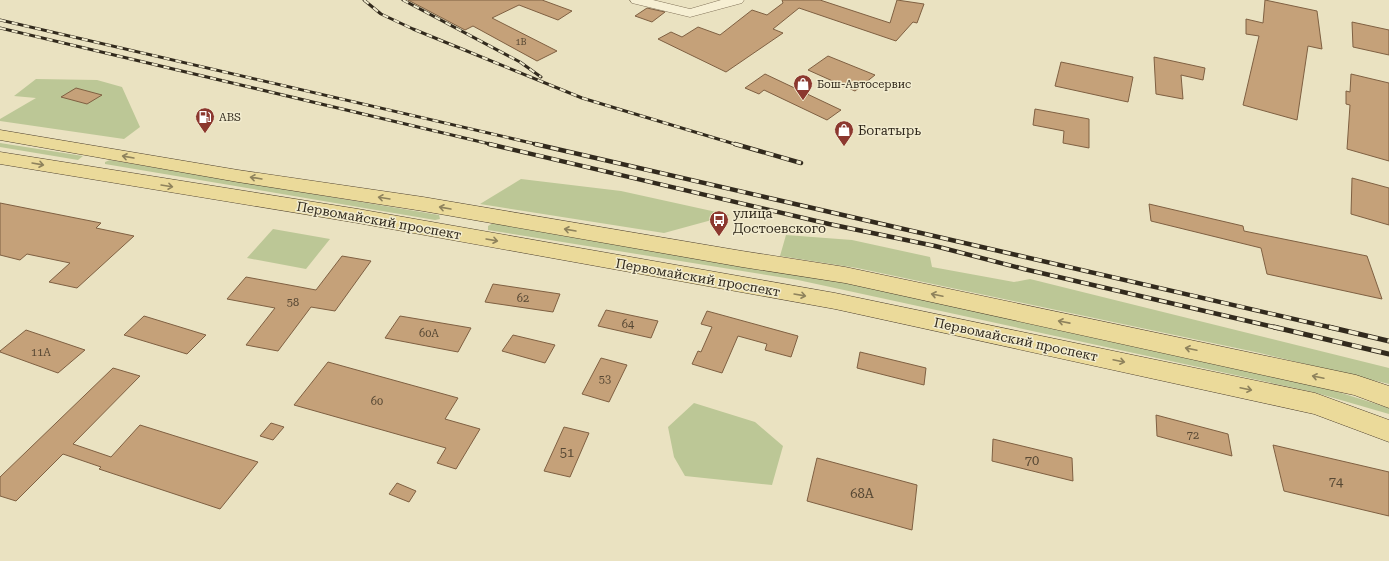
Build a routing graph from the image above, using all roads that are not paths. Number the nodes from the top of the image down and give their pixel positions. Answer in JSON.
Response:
{"nodes":[{"id":1,"x":637,"y":0,"type":"edge"},
{"id":2,"x":737,"y":0,"type":"edge"},
{"id":3,"x":0,"y":135,"type":"edge"},
{"id":4,"x":104,"y":153,"type":"junction"},
{"id":5,"x":0,"y":158,"type":"edge"},
{"id":6,"x":80,"y":171,"type":"junction"},
{"id":7,"x":467,"y":212,"type":"junction"},
{"id":8,"x":454,"y":233,"type":"junction"},
{"id":9,"x":1356,"y":385,"type":"junction"},
{"id":10,"x":1389,"y":392,"type":"edge"},
{"id":11,"x":1389,"y":397,"type":"edge"},
{"id":12,"x":1389,"y":431,"type":"edge"}],
"edges":[{"from":1,"to":2,"type":"street"},
{"from":3,"to":4,"type":"main road","name":"Первомайский проспект"},
{"from":4,"to":6,"type":"main road"},
{"from":7,"to":4,"type":"main road","name":"Первомайский проспект","one_way":true},
{"from":5,"to":6,"type":"main road","name":"Первомайский проспект","one_way":true},
{"from":6,"to":8,"type":"main road","name":"Первомайский проспект","one_way":true},
{"from":7,"to":8,"type":"main road"},
{"from":9,"to":7,"type":"main road","name":"Первомайский проспект","one_way":true},
{"from":8,"to":12,"type":"main road","name":"Первомайский проспект","one_way":true},
{"from":9,"to":10,"type":"main road"},
{"from":9,"to":11,"type":"main road","name":"Первомайский проспект"}]}
